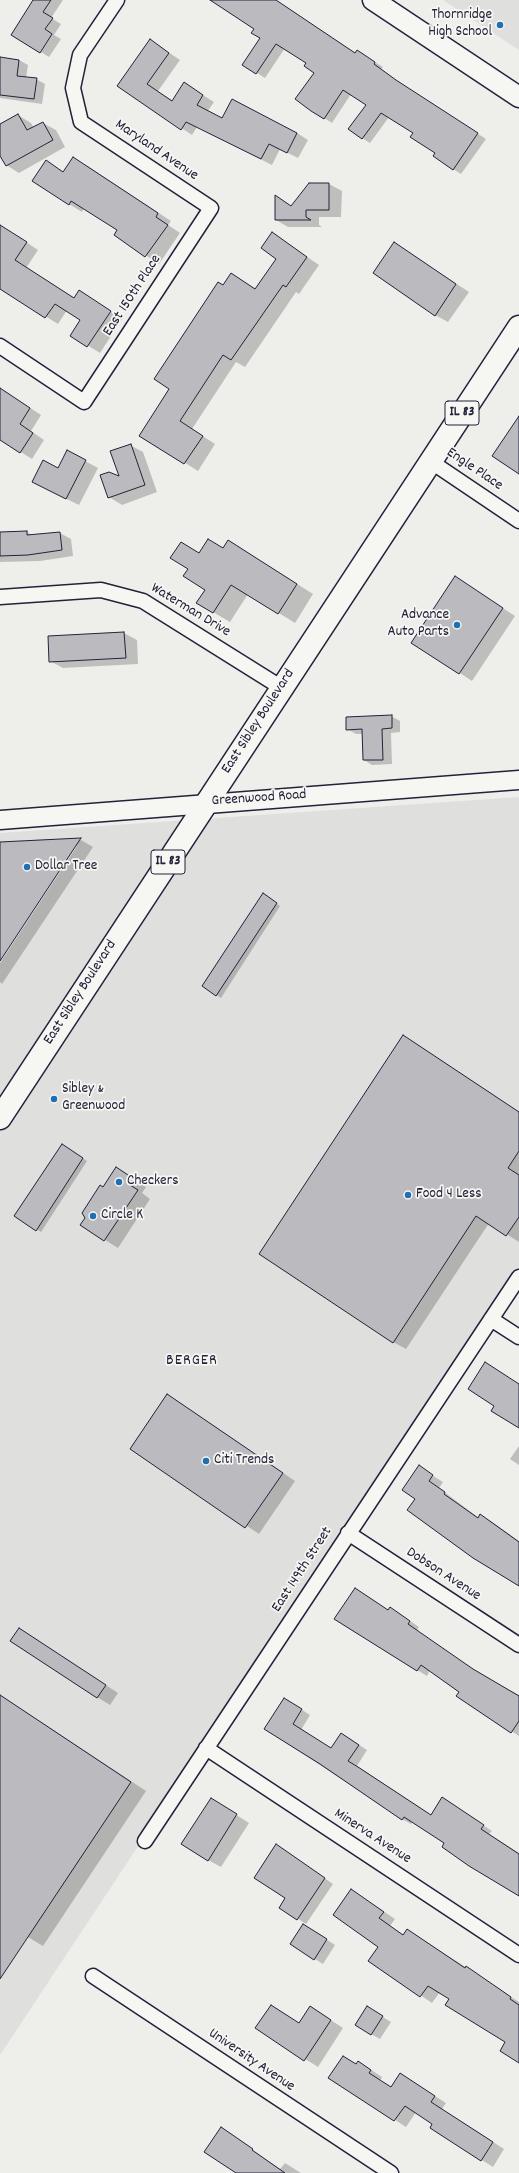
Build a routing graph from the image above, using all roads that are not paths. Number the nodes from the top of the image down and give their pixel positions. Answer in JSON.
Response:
{"nodes":[{"id":1,"x":117,"y":0,"type":"edge"},
{"id":2,"x":373,"y":0,"type":"edge"},
{"id":3,"x":519,"y":97,"type":"edge"},
{"id":4,"x":211,"y":208,"type":"joint"},
{"id":5,"x":519,"y":327,"type":"edge"},
{"id":6,"x":0,"y":346,"type":"edge"},
{"id":7,"x":430,"y":461,"type":"junction"},
{"id":8,"x":519,"y":521,"type":"edge"},
{"id":9,"x":0,"y":597,"type":"edge"},
{"id":10,"x":282,"y":688,"type":"junction"},
{"id":11,"x":519,"y":780,"type":"edge"},
{"id":12,"x":206,"y":803,"type":"junction"},
{"id":13,"x":0,"y":820,"type":"edge"},
{"id":14,"x":0,"y":1118,"type":"edge"},
{"id":15,"x":519,"y":1277,"type":"edge"},
{"id":16,"x":491,"y":1319,"type":"junction"},
{"id":17,"x":519,"y":1337,"type":"edge"},
{"id":18,"x":348,"y":1533,"type":"junction"},
{"id":19,"x":519,"y":1645,"type":"edge"},
{"id":20,"x":206,"y":1748,"type":"junction"},
{"id":21,"x":145,"y":1841,"type":"dead end"},
{"id":22,"x":519,"y":1955,"type":"edge"},
{"id":23,"x":93,"y":1976,"type":"dead end"},
{"id":24,"x":391,"y":2173,"type":"edge"}],
"edges":[{"from":1,"to":4,"type":"street","name":"Maryland Avenue"},
{"from":2,"to":3,"type":"main road"},
{"from":4,"to":6,"type":"street","name":"East 150th Place"},
{"from":5,"to":7,"type":"main road","name":"East Sibley Boulevard","number":"IL 83"},
{"from":7,"to":8,"type":"street","name":"Engle Place"},
{"from":7,"to":10,"type":"main road","name":"East Sibley Boulevard","number":"IL 83"},
{"from":9,"to":10,"type":"street","name":"Waterman Drive"},
{"from":10,"to":12,"type":"main road","name":"East Sibley Boulevard","number":"IL 83"},
{"from":11,"to":12,"type":"street","name":"Greenwood Road"},
{"from":12,"to":13,"type":"street","name":"Greenwood Road"},
{"from":12,"to":14,"type":"main road","name":"East Sibley Boulevard","number":"IL 83"},
{"from":15,"to":16,"type":"street","name":"East 149th Street"},
{"from":16,"to":17,"type":"street"},
{"from":16,"to":18,"type":"street","name":"East 149th Street"},
{"from":18,"to":19,"type":"street","name":"Dobson Avenue"},
{"from":18,"to":20,"type":"street","name":"East 149th Street"},
{"from":20,"to":21,"type":"street","name":"East 149th Street"},
{"from":20,"to":22,"type":"street","name":"Minerva Avenue"},
{"from":23,"to":24,"type":"street","name":"University Avenue"}]}
